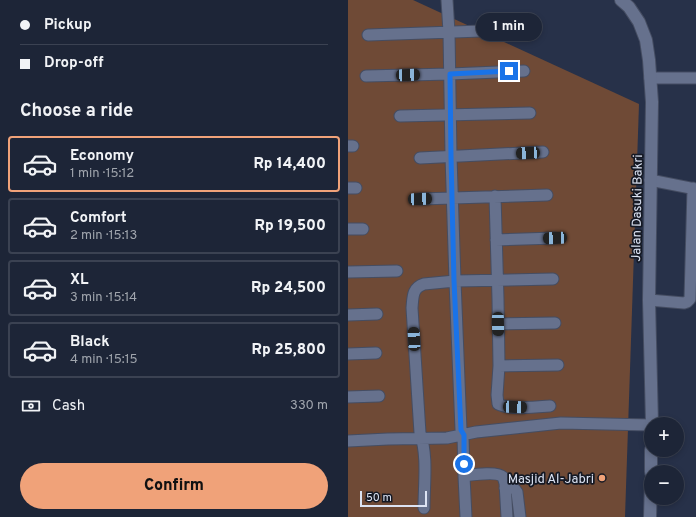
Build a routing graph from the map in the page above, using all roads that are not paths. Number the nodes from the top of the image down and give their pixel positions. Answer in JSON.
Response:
{"nodes":[{"id":1,"x":447,"y":0,"type":"edge"},
{"id":2,"x":621,"y":0,"type":"edge"},
{"id":3,"x":513,"y":30,"type":"dead end"},
{"id":4,"x":449,"y":32,"type":"junction"},
{"id":5,"x":368,"y":35,"type":"dead end"},
{"id":6,"x":524,"y":71,"type":"dead end"},
{"id":7,"x":450,"y":74,"type":"junction"},
{"id":8,"x":366,"y":76,"type":"dead end"},
{"id":9,"x":650,"y":78,"type":"junction"},
{"id":10,"x":696,"y":78,"type":"edge"},
{"id":11,"x":530,"y":113,"type":"dead end"},
{"id":12,"x":451,"y":115,"type":"junction"},
{"id":13,"x":400,"y":116,"type":"dead end"},
{"id":14,"x":544,"y":152,"type":"dead end"},
{"id":15,"x":451,"y":156,"type":"junction"},
{"id":16,"x":420,"y":158,"type":"dead end"},
{"id":17,"x":650,"y":180,"type":"junction"},
{"id":18,"x":694,"y":188,"type":"edge"},
{"id":19,"x":547,"y":195,"type":"dead end"},
{"id":20,"x":495,"y":196,"type":"junction"},
{"id":21,"x":452,"y":198,"type":"junction"},
{"id":22,"x":420,"y":199,"type":"dead end"},
{"id":23,"x":363,"y":228,"type":"dead end"},
{"id":24,"x":348,"y":229,"type":"edge"},
{"id":25,"x":555,"y":238,"type":"dead end"},
{"id":26,"x":496,"y":240,"type":"junction"},
{"id":27,"x":397,"y":271,"type":"dead end"},
{"id":28,"x":348,"y":272,"type":"edge"},
{"id":29,"x":553,"y":279,"type":"dead end"},
{"id":30,"x":497,"y":280,"type":"junction"},
{"id":31,"x":454,"y":281,"type":"junction"},
{"id":32,"x":649,"y":300,"type":"junction"},
{"id":33,"x":377,"y":314,"type":"dead end"},
{"id":34,"x":348,"y":315,"type":"edge"},
{"id":35,"x":555,"y":323,"type":"dead end"},
{"id":36,"x":498,"y":324,"type":"junction"},
{"id":37,"x":376,"y":353,"type":"dead end"},
{"id":38,"x":348,"y":354,"type":"edge"},
{"id":39,"x":558,"y":365,"type":"dead end"},
{"id":40,"x":498,"y":366,"type":"junction"},
{"id":41,"x":379,"y":396,"type":"dead end"},
{"id":42,"x":348,"y":397,"type":"edge"},
{"id":43,"x":550,"y":406,"type":"dead end"},
{"id":44,"x":651,"y":417,"type":"edge"},
{"id":45,"x":644,"y":425,"type":"edge"},
{"id":46,"x":464,"y":435,"type":"junction"},
{"id":47,"x":422,"y":438,"type":"junction"},
{"id":48,"x":348,"y":441,"type":"edge"},
{"id":49,"x":464,"y":476,"type":"junction"},
{"id":50,"x":505,"y":488,"type":"junction"},
{"id":51,"x":650,"y":505,"type":"edge"},
{"id":52,"x":424,"y":508,"type":"dead end"},
{"id":53,"x":466,"y":517,"type":"edge"},
{"id":54,"x":506,"y":517,"type":"edge"},
{"id":55,"x":520,"y":517,"type":"edge"},
{"id":56,"x":650,"y":517,"type":"edge"}],
"edges":[{"from":1,"to":4,"type":"street"},
{"from":2,"to":9,"type":"main road","name":"Jalan Dasuki Bakri"},
{"from":3,"to":4,"type":"street"},
{"from":4,"to":5,"type":"street"},
{"from":4,"to":7,"type":"street"},
{"from":6,"to":7,"type":"street"},
{"from":7,"to":8,"type":"street"},
{"from":7,"to":12,"type":"street"},
{"from":9,"to":10,"type":"street"},
{"from":9,"to":17,"type":"main road","name":"Jalan Dasuki Bakri"},
{"from":11,"to":12,"type":"street"},
{"from":12,"to":13,"type":"street"},
{"from":12,"to":15,"type":"street"},
{"from":14,"to":15,"type":"street"},
{"from":15,"to":16,"type":"street"},
{"from":15,"to":21,"type":"street"},
{"from":17,"to":18,"type":"street"},
{"from":17,"to":32,"type":"main road","name":"Jalan Dasuki Bakri"},
{"from":18,"to":32,"type":"street"},
{"from":19,"to":20,"type":"street"},
{"from":20,"to":21,"type":"street"},
{"from":20,"to":26,"type":"street"},
{"from":21,"to":22,"type":"street"},
{"from":21,"to":31,"type":"street"},
{"from":23,"to":24,"type":"street"},
{"from":25,"to":26,"type":"street"},
{"from":26,"to":30,"type":"street"},
{"from":27,"to":28,"type":"street"},
{"from":29,"to":30,"type":"street"},
{"from":30,"to":31,"type":"street"},
{"from":30,"to":36,"type":"street"},
{"from":31,"to":46,"type":"street"},
{"from":31,"to":47,"type":"street"},
{"from":32,"to":44,"type":"main road","name":"Jalan Dasuki Bakri"},
{"from":33,"to":34,"type":"street"},
{"from":35,"to":36,"type":"street"},
{"from":36,"to":40,"type":"street"},
{"from":37,"to":38,"type":"street"},
{"from":39,"to":40,"type":"street"},
{"from":40,"to":43,"type":"street"},
{"from":41,"to":42,"type":"street"},
{"from":45,"to":46,"type":"street"},
{"from":46,"to":47,"type":"street"},
{"from":46,"to":49,"type":"street"},
{"from":47,"to":48,"type":"street"},
{"from":47,"to":52,"type":"street"},
{"from":49,"to":50,"type":"street"},
{"from":49,"to":53,"type":"street"},
{"from":50,"to":54,"type":"street"},
{"from":50,"to":55,"type":"street"},
{"from":51,"to":56,"type":"main road"}]}
